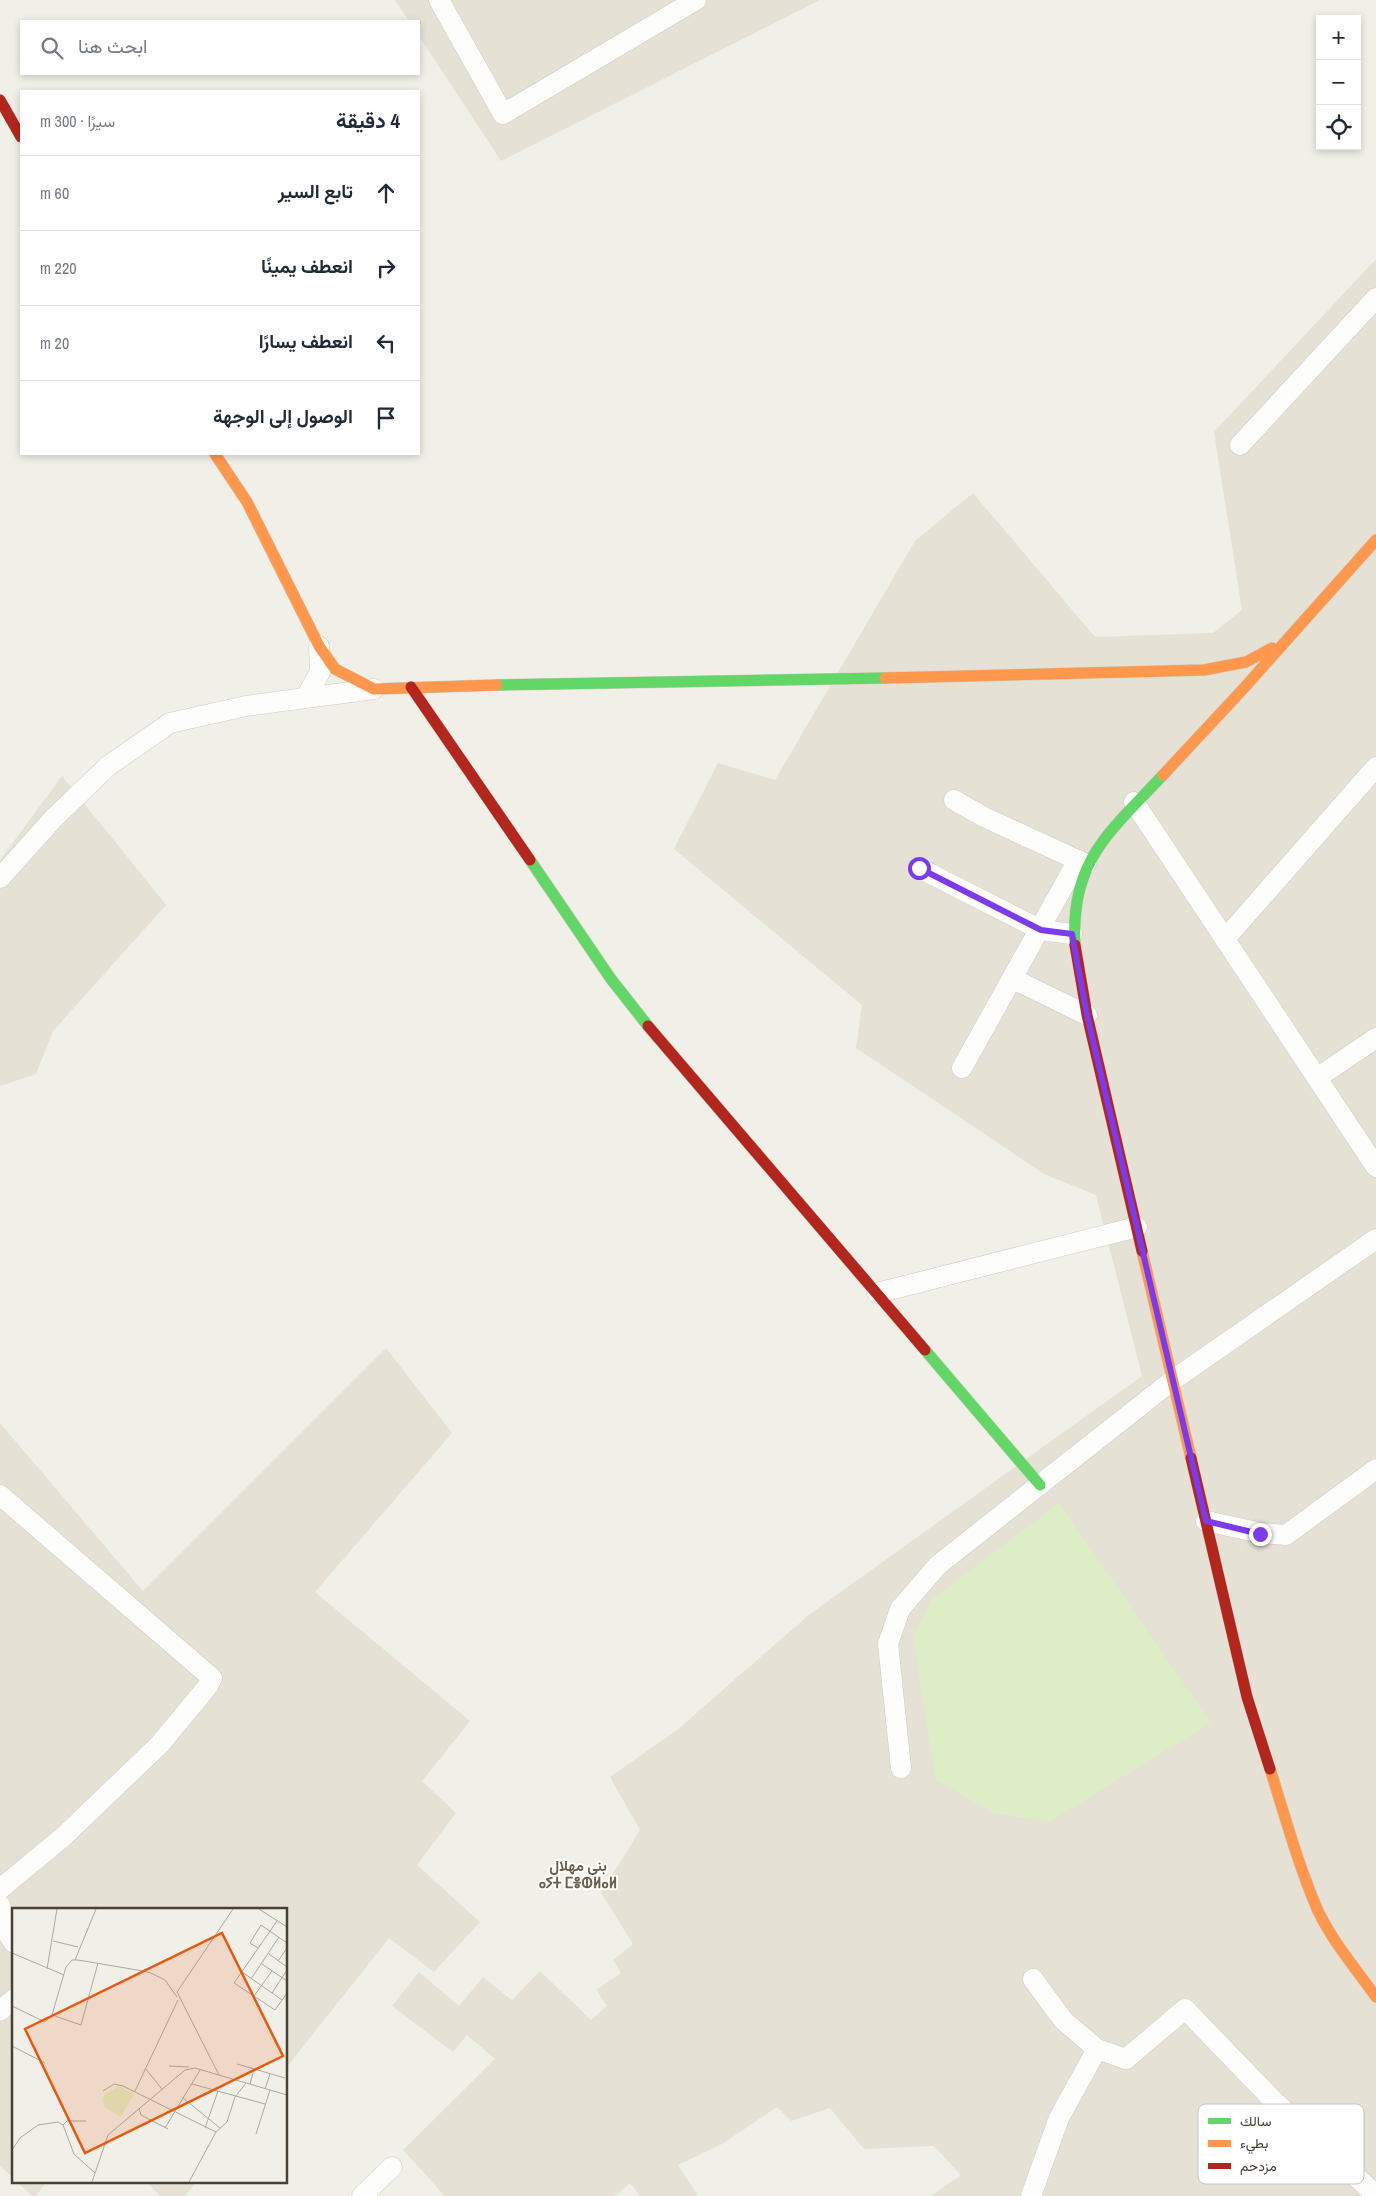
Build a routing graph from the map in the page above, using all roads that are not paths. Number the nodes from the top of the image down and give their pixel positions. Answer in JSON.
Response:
{"nodes":[{"id":1,"x":440,"y":0,"type":"edge"},
{"id":2,"x":696,"y":0,"type":"edge"},
{"id":3,"x":0,"y":100,"type":"edge"},
{"id":4,"x":20,"y":135,"type":"edge"},
{"id":5,"x":1372,"y":310,"type":"edge"},
{"id":6,"x":1240,"y":445,"type":"dead end"},
{"id":7,"x":216,"y":455,"type":"edge"},
{"id":8,"x":1376,"y":540,"type":"edge"},
{"id":9,"x":1295,"y":630,"type":"junction"},
{"id":10,"x":319,"y":646,"type":"junction"},
{"id":11,"x":1223,"y":668,"type":"junction"},
{"id":12,"x":411,"y":687,"type":"junction"},
{"id":13,"x":1244,"y":688,"type":"junction"},
{"id":14,"x":374,"y":689,"type":"junction"},
{"id":15,"x":306,"y":697,"type":"junction"},
{"id":16,"x":1376,"y":767,"type":"edge"},
{"id":17,"x":954,"y":800,"type":"dead end"},
{"id":18,"x":1134,"y":802,"type":"junction"},
{"id":19,"x":1082,"y":862,"type":"junction"},
{"id":20,"x":919,"y":868,"type":"dead end"},
{"id":21,"x":0,"y":878,"type":"edge"},
{"id":22,"x":1041,"y":930,"type":"junction"},
{"id":23,"x":1072,"y":934,"type":"junction"},
{"id":24,"x":1225,"y":939,"type":"junction"},
{"id":25,"x":1012,"y":979,"type":"junction"},
{"id":26,"x":1087,"y":1015,"type":"junction"},
{"id":27,"x":1376,"y":1038,"type":"edge"},
{"id":28,"x":962,"y":1068,"type":"dead end"},
{"id":29,"x":1317,"y":1078,"type":"junction"},
{"id":30,"x":1376,"y":1167,"type":"edge"},
{"id":31,"x":1137,"y":1227,"type":"junction"},
{"id":32,"x":1376,"y":1239,"type":"edge"},
{"id":33,"x":876,"y":1293,"type":"junction"},
{"id":34,"x":1173,"y":1380,"type":"junction"},
{"id":35,"x":1376,"y":1469,"type":"edge"},
{"id":36,"x":1040,"y":1485,"type":"junction"},
{"id":37,"x":0,"y":1495,"type":"edge"},
{"id":38,"x":1206,"y":1521,"type":"junction"},
{"id":39,"x":901,"y":1768,"type":"dead end"},
{"id":40,"x":0,"y":1889,"type":"edge"},
{"id":41,"x":0,"y":1904,"type":"edge"},
{"id":42,"x":12,"y":1940,"type":"edge"},
{"id":43,"x":1033,"y":1979,"type":"dead end"},
{"id":44,"x":1376,"y":1997,"type":"edge"},
{"id":45,"x":12,"y":2000,"type":"edge"},
{"id":46,"x":0,"y":2011,"type":"edge"},
{"id":47,"x":1097,"y":2049,"type":"junction"},
{"id":48,"x":1277,"y":2104,"type":"edge"},
{"id":49,"x":392,"y":2167,"type":"dead end"},
{"id":50,"x":1364,"y":2184,"type":"edge"},
{"id":51,"x":1376,"y":2195,"type":"edge"},
{"id":52,"x":362,"y":2196,"type":"edge"},
{"id":53,"x":1031,"y":2196,"type":"edge"}],
"edges":[{"from":1,"to":2,"type":"street"},
{"from":3,"to":4,"type":"street"},
{"from":5,"to":6,"type":"street"},
{"from":7,"to":10,"type":"street"},
{"from":8,"to":9,"type":"street"},
{"from":9,"to":11,"type":"street"},
{"from":9,"to":13,"type":"street"},
{"from":10,"to":14,"type":"street"},
{"from":10,"to":15,"type":"street"},
{"from":11,"to":12,"type":"street"},
{"from":11,"to":13,"type":"street"},
{"from":12,"to":14,"type":"street"},
{"from":12,"to":33,"type":"street"},
{"from":13,"to":18,"type":"street"},
{"from":14,"to":15,"type":"street"},
{"from":15,"to":21,"type":"street"},
{"from":16,"to":24,"type":"street"},
{"from":17,"to":19,"type":"street"},
{"from":18,"to":19,"type":"street"},
{"from":18,"to":24,"type":"street"},
{"from":19,"to":22,"type":"street"},
{"from":19,"to":23,"type":"street"},
{"from":20,"to":22,"type":"street"},
{"from":22,"to":23,"type":"street"},
{"from":22,"to":25,"type":"street"},
{"from":23,"to":26,"type":"street"},
{"from":24,"to":29,"type":"street"},
{"from":25,"to":26,"type":"street"},
{"from":25,"to":28,"type":"street"},
{"from":26,"to":31,"type":"street"},
{"from":27,"to":29,"type":"street"},
{"from":29,"to":30,"type":"street"},
{"from":31,"to":33,"type":"street"},
{"from":31,"to":34,"type":"street"},
{"from":32,"to":34,"type":"street"},
{"from":33,"to":36,"type":"street"},
{"from":34,"to":36,"type":"street"},
{"from":34,"to":38,"type":"street"},
{"from":35,"to":38,"type":"street"},
{"from":36,"to":39,"type":"street"},
{"from":37,"to":40,"type":"street"},
{"from":38,"to":44,"type":"street"},
{"from":41,"to":42,"type":"street"},
{"from":43,"to":47,"type":"street"},
{"from":45,"to":46,"type":"street"},
{"from":47,"to":48,"type":"street"},
{"from":47,"to":53,"type":"street"},
{"from":49,"to":52,"type":"street"},
{"from":50,"to":51,"type":"street"}]}
